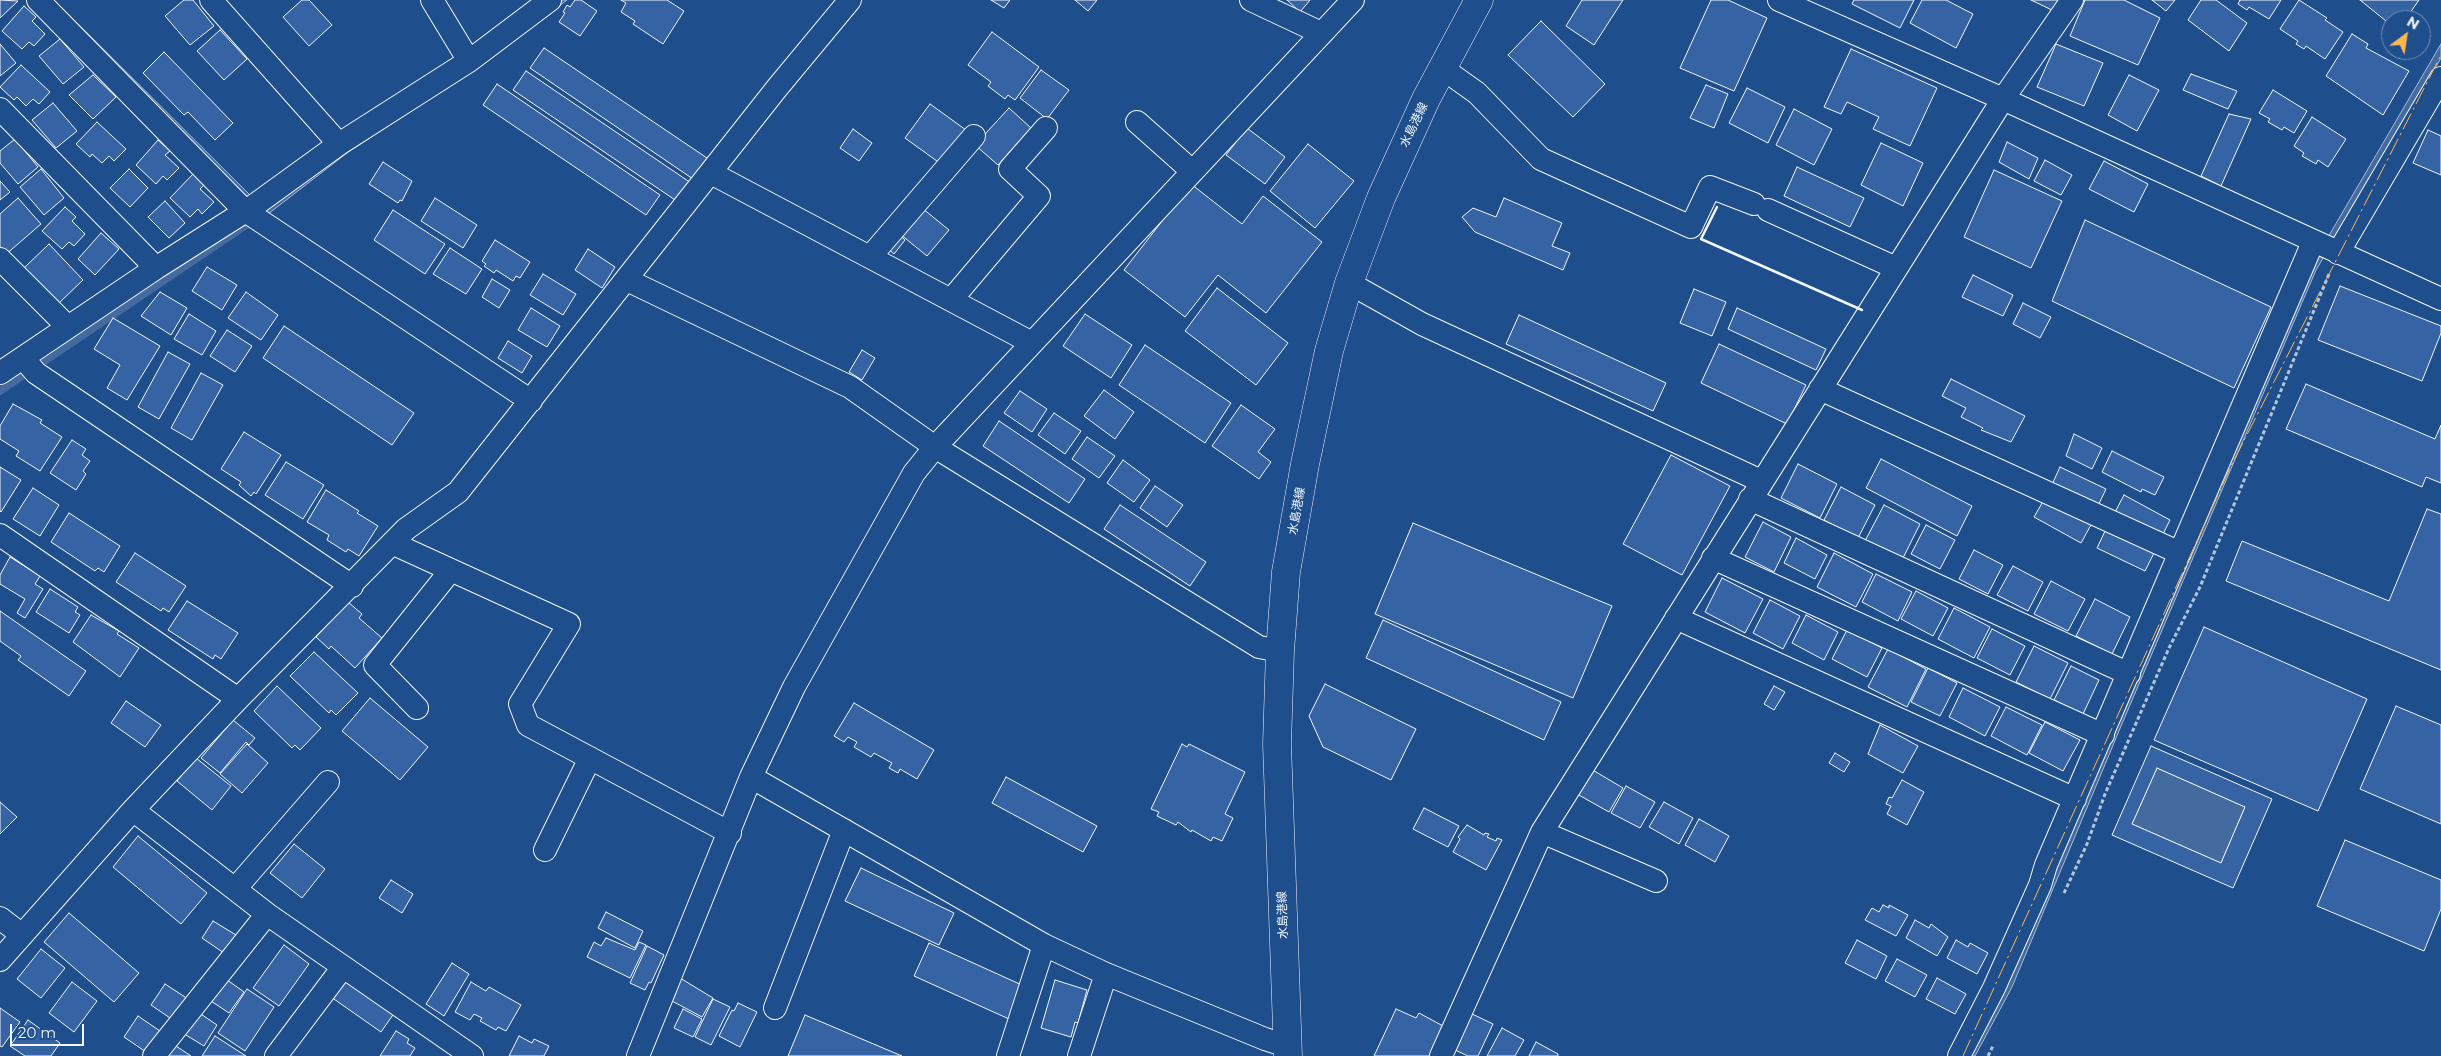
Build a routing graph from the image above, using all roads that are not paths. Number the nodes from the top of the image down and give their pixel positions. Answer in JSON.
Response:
{"nodes":[{"id":1,"x":38,"y":0,"type":"edge"},
{"id":2,"x":212,"y":0,"type":"edge"},
{"id":3,"x":432,"y":0,"type":"edge"},
{"id":4,"x":550,"y":0,"type":"edge"},
{"id":5,"x":850,"y":0,"type":"edge"},
{"id":6,"x":1251,"y":0,"type":"edge"},
{"id":7,"x":1353,"y":0,"type":"edge"},
{"id":8,"x":1479,"y":0,"type":"edge"},
{"id":9,"x":1779,"y":0,"type":"edge"},
{"id":10,"x":2072,"y":0,"type":"edge"},
{"id":11,"x":1321,"y":34,"type":"junction"},
{"id":12,"x":469,"y":61,"type":"junction"},
{"id":13,"x":1442,"y":68,"type":"junction"},
{"id":14,"x":2441,"y":78,"type":"edge"},
{"id":15,"x":2003,"y":99,"type":"junction"},
{"id":16,"x":0,"y":109,"type":"edge"},
{"id":17,"x":1137,"y":122,"type":"dead end"},
{"id":18,"x":1046,"y":128,"type":"dead end"},
{"id":19,"x":974,"y":136,"type":"dead end"},
{"id":20,"x":340,"y":144,"type":"junction"},
{"id":21,"x":1192,"y":172,"type":"junction"},
{"id":22,"x":711,"y":173,"type":"junction"},
{"id":23,"x":253,"y":211,"type":"junction"},
{"id":24,"x":2326,"y":248,"type":"junction"},
{"id":25,"x":870,"y":257,"type":"junction"},
{"id":26,"x":0,"y":259,"type":"edge"},
{"id":27,"x":156,"y":268,"type":"junction"},
{"id":28,"x":1896,"y":268,"type":"junction"},
{"id":29,"x":627,"y":280,"type":"junction"},
{"id":30,"x":1350,"y":283,"type":"junction"},
{"id":31,"x":2441,"y":299,"type":"edge"},
{"id":32,"x":951,"y":300,"type":"junction"},
{"id":33,"x":68,"y":327,"type":"junction"},
{"id":34,"x":1032,"y":342,"type":"junction"},
{"id":35,"x":30,"y":365,"type":"junction"},
{"id":36,"x":0,"y":373,"type":"edge"},
{"id":37,"x":1820,"y":389,"type":"junction"},
{"id":38,"x":530,"y":401,"type":"junction"},
{"id":39,"x":935,"y":447,"type":"junction"},
{"id":40,"x":1756,"y":490,"type":"junction"},
{"id":41,"x":0,"y":535,"type":"edge"},
{"id":42,"x":394,"y":544,"type":"junction"},
{"id":43,"x":2180,"y":553,"type":"junction"},
{"id":44,"x":1713,"y":558,"type":"junction"},
{"id":45,"x":451,"y":570,"type":"junction"},
{"id":46,"x":352,"y":586,"type":"junction"},
{"id":47,"x":1676,"y":618,"type":"junction"},
{"id":48,"x":1280,"y":651,"type":"junction"},
{"id":49,"x":2129,"y":674,"type":"junction"},
{"id":50,"x":238,"y":699,"type":"junction"},
{"id":51,"x":417,"y":708,"type":"dead end"},
{"id":52,"x":2103,"y":734,"type":"junction"},
{"id":53,"x":590,"y":758,"type":"junction"},
{"id":54,"x":751,"y":777,"type":"junction"},
{"id":55,"x":328,"y":782,"type":"dead end"},
{"id":56,"x":2075,"y":799,"type":"junction"},
{"id":57,"x":133,"y":810,"type":"junction"},
{"id":58,"x":844,"y":830,"type":"junction"},
{"id":59,"x":1542,"y":832,"type":"junction"},
{"id":60,"x":730,"y":833,"type":"junction"},
{"id":61,"x":545,"y":850,"type":"dead end"},
{"id":62,"x":1656,"y":881,"type":"dead end"},
{"id":63,"x":235,"y":890,"type":"junction"},
{"id":64,"x":267,"y":914,"type":"junction"},
{"id":65,"x":0,"y":918,"type":"edge"},
{"id":66,"x":22,"y":935,"type":"junction"},
{"id":67,"x":1044,"y":945,"type":"junction"},
{"id":68,"x":0,"y":960,"type":"edge"},
{"id":69,"x":343,"y":967,"type":"junction"},
{"id":70,"x":1106,"y":974,"type":"junction"},
{"id":71,"x":774,"y":1008,"type":"dead end"},
{"id":72,"x":1288,"y":1051,"type":"edge"},
{"id":73,"x":154,"y":1056,"type":"edge"},
{"id":74,"x":276,"y":1056,"type":"edge"},
{"id":75,"x":472,"y":1056,"type":"edge"},
{"id":76,"x":638,"y":1056,"type":"edge"},
{"id":77,"x":1008,"y":1056,"type":"edge"},
{"id":78,"x":1079,"y":1056,"type":"edge"},
{"id":79,"x":1441,"y":1056,"type":"edge"},
{"id":80,"x":1959,"y":1056,"type":"edge"}],
"edges":[{"from":1,"to":23,"type":"street"},
{"from":2,"to":20,"type":"street"},
{"from":3,"to":12,"type":"street"},
{"from":4,"to":12,"type":"street"},
{"from":5,"to":22,"type":"street"},
{"from":6,"to":11,"type":"street"},
{"from":7,"to":11,"type":"street"},
{"from":8,"to":13,"type":"main road","name":"水島港線"},
{"from":9,"to":15,"type":"street"},
{"from":10,"to":15,"type":"street"},
{"from":11,"to":21,"type":"street"},
{"from":12,"to":20,"type":"street"},
{"from":13,"to":28,"type":"street"},
{"from":13,"to":30,"type":"main road","name":"水島港線"},
{"from":14,"to":24,"type":"street"},
{"from":15,"to":24,"type":"street"},
{"from":15,"to":28,"type":"street"},
{"from":16,"to":27,"type":"street"},
{"from":17,"to":21,"type":"street"},
{"from":18,"to":32,"type":"street"},
{"from":19,"to":25,"type":"street"},
{"from":20,"to":23,"type":"street"},
{"from":21,"to":34,"type":"street"},
{"from":22,"to":25,"type":"street"},
{"from":22,"to":29,"type":"street"},
{"from":23,"to":27,"type":"street"},
{"from":23,"to":38,"type":"street"},
{"from":24,"to":31,"type":"street"},
{"from":24,"to":43,"type":"street"},
{"from":25,"to":32,"type":"street"},
{"from":26,"to":33,"type":"street"},
{"from":27,"to":33,"type":"street"},
{"from":28,"to":37,"type":"street"},
{"from":29,"to":38,"type":"street"},
{"from":29,"to":39,"type":"street"},
{"from":30,"to":40,"type":"street"},
{"from":30,"to":48,"type":"main road","name":"水島港線"},
{"from":32,"to":34,"type":"street"},
{"from":33,"to":35,"type":"street"},
{"from":34,"to":39,"type":"street"},
{"from":35,"to":36,"type":"street"},
{"from":35,"to":46,"type":"street"},
{"from":37,"to":40,"type":"street"},
{"from":37,"to":43,"type":"street"},
{"from":38,"to":42,"type":"street"},
{"from":39,"to":48,"type":"street"},
{"from":39,"to":54,"type":"street"},
{"from":40,"to":44,"type":"street"},
{"from":40,"to":49,"type":"street"},
{"from":41,"to":50,"type":"street"},
{"from":42,"to":45,"type":"street"},
{"from":42,"to":46,"type":"street"},
{"from":43,"to":49,"type":"street"},
{"from":44,"to":47,"type":"street"},
{"from":44,"to":52,"type":"street"},
{"from":45,"to":51,"type":"street"},
{"from":45,"to":53,"type":"street"},
{"from":46,"to":50,"type":"street"},
{"from":47,"to":56,"type":"street"},
{"from":47,"to":59,"type":"street"},
{"from":48,"to":72,"type":"main road","name":"水島港線"},
{"from":49,"to":52,"type":"street"},
{"from":50,"to":57,"type":"street"},
{"from":52,"to":56,"type":"street"},
{"from":53,"to":60,"type":"street"},
{"from":53,"to":61,"type":"street"},
{"from":54,"to":58,"type":"street"},
{"from":54,"to":60,"type":"street"},
{"from":55,"to":63,"type":"street"},
{"from":56,"to":80,"type":"street"},
{"from":57,"to":63,"type":"street"},
{"from":57,"to":66,"type":"street"},
{"from":58,"to":67,"type":"street"},
{"from":58,"to":71,"type":"street"},
{"from":59,"to":62,"type":"street"},
{"from":59,"to":79,"type":"street"},
{"from":60,"to":76,"type":"street"},
{"from":63,"to":64,"type":"street"},
{"from":64,"to":69,"type":"street"},
{"from":64,"to":73,"type":"street"},
{"from":65,"to":66,"type":"street"},
{"from":66,"to":68,"type":"street"},
{"from":67,"to":70,"type":"street"},
{"from":67,"to":77,"type":"street"},
{"from":69,"to":74,"type":"street"},
{"from":69,"to":75,"type":"street"},
{"from":70,"to":72,"type":"street"},
{"from":70,"to":78,"type":"street"}]}
